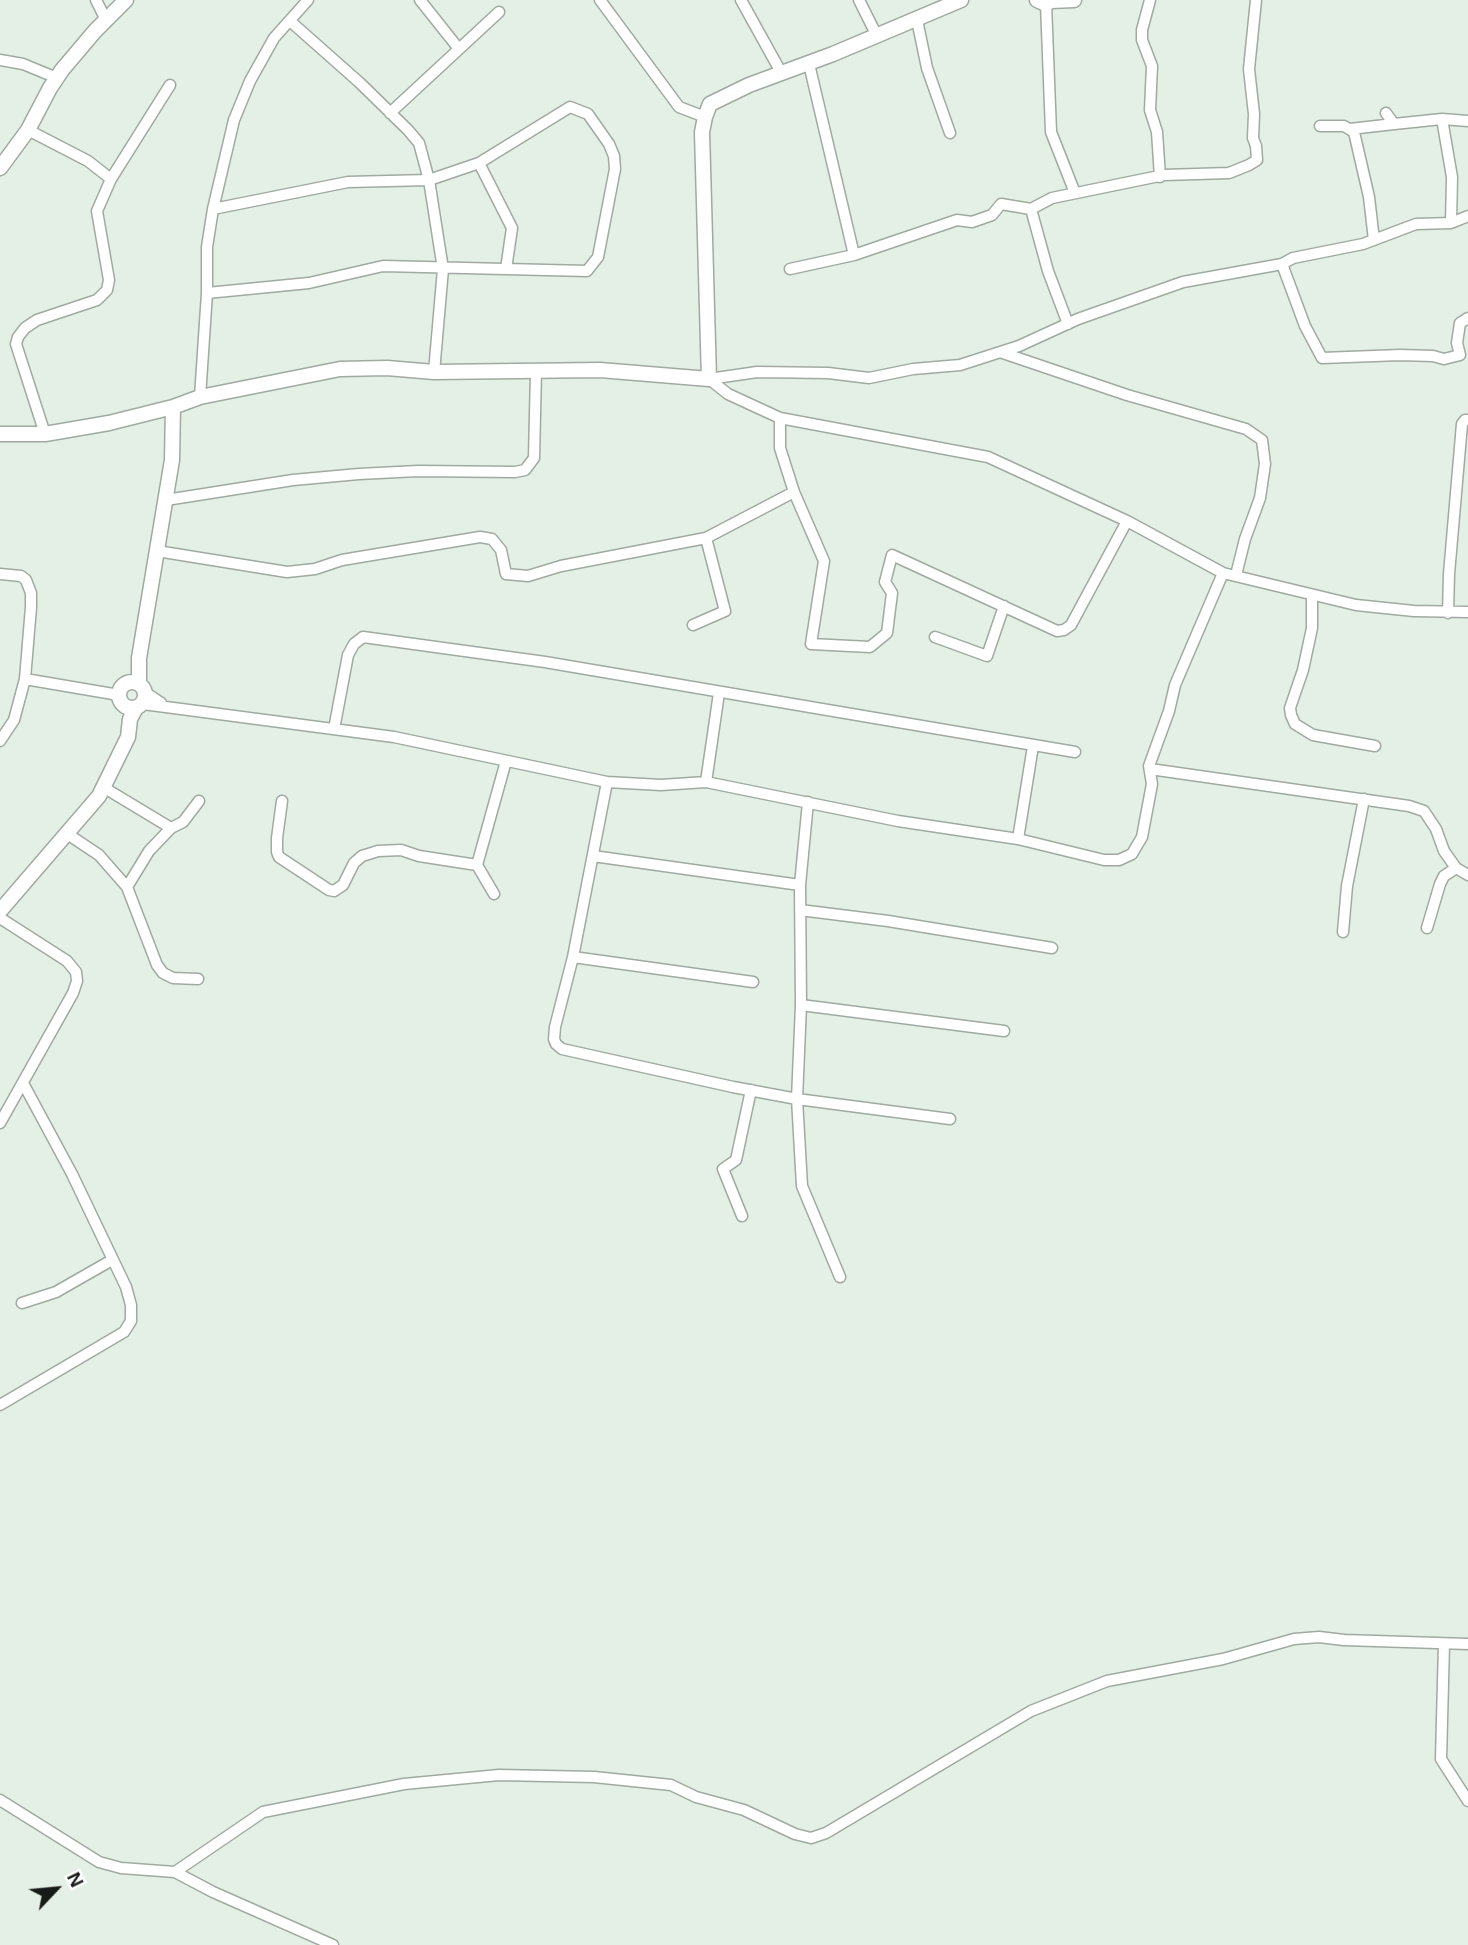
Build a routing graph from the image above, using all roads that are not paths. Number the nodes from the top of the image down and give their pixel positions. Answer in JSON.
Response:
{"nodes":[{"id":1,"x":96,"y":0,"type":"edge"},
{"id":2,"x":126,"y":0,"type":"edge"},
{"id":3,"x":308,"y":0,"type":"edge"},
{"id":4,"x":420,"y":0,"type":"edge"},
{"id":5,"x":600,"y":0,"type":"edge"},
{"id":6,"x":741,"y":0,"type":"edge"},
{"id":7,"x":859,"y":0,"type":"edge"},
{"id":8,"x":961,"y":0,"type":"edge"},
{"id":9,"x":1074,"y":0,"type":"edge"},
{"id":10,"x":1150,"y":0,"type":"edge"},
{"id":11,"x":1256,"y":0,"type":"edge"},
{"id":12,"x":1041,"y":2,"type":"edge"},
{"id":13,"x":499,"y":12,"type":"dead end"},
{"id":14,"x":106,"y":20,"type":"junction"},
{"id":15,"x":917,"y":20,"type":"junction"},
{"id":16,"x":290,"y":21,"type":"junction"},
{"id":17,"x":877,"y":36,"type":"junction"},
{"id":18,"x":459,"y":49,"type":"junction"},
{"id":19,"x":0,"y":61,"type":"edge"},
{"id":20,"x":809,"y":64,"type":"junction"},
{"id":21,"x":782,"y":74,"type":"junction"},
{"id":22,"x":57,"y":78,"type":"junction"},
{"id":23,"x":170,"y":85,"type":"dead end"},
{"id":24,"x":390,"y":113,"type":"junction"},
{"id":25,"x":1386,"y":113,"type":"dead end"},
{"id":26,"x":705,"y":117,"type":"junction"},
{"id":27,"x":1442,"y":119,"type":"junction"},
{"id":28,"x":1468,"y":121,"type":"edge"},
{"id":29,"x":1394,"y":124,"type":"junction"},
{"id":30,"x":1320,"y":126,"type":"dead end"},
{"id":31,"x":1350,"y":129,"type":"junction"},
{"id":32,"x":28,"y":130,"type":"junction"},
{"id":33,"x":950,"y":133,"type":"dead end"},
{"id":34,"x":479,"y":163,"type":"junction"},
{"id":35,"x":0,"y":168,"type":"edge"},
{"id":36,"x":1160,"y":177,"type":"junction"},
{"id":37,"x":111,"y":179,"type":"junction"},
{"id":38,"x":429,"y":180,"type":"junction"},
{"id":39,"x":1075,"y":193,"type":"junction"},
{"id":40,"x":213,"y":209,"type":"junction"},
{"id":41,"x":1031,"y":209,"type":"junction"},
{"id":42,"x":1468,"y":216,"type":"edge"},
{"id":43,"x":1451,"y":223,"type":"junction"},
{"id":44,"x":1374,"y":240,"type":"junction"},
{"id":45,"x":854,"y":255,"type":"junction"},
{"id":46,"x":1282,"y":264,"type":"junction"},
{"id":47,"x":443,"y":269,"type":"junction"},
{"id":48,"x":790,"y":269,"type":"dead end"},
{"id":49,"x":506,"y":270,"type":"junction"},
{"id":50,"x":206,"y":293,"type":"junction"},
{"id":51,"x":1468,"y":318,"type":"edge"},
{"id":52,"x":1068,"y":324,"type":"junction"},
{"id":53,"x":1000,"y":352,"type":"junction"},
{"id":54,"x":536,"y":371,"type":"junction"},
{"id":55,"x":434,"y":372,"type":"junction"},
{"id":56,"x":709,"y":379,"type":"junction"},
{"id":57,"x":200,"y":397,"type":"junction"},
{"id":58,"x":173,"y":407,"type":"junction"},
{"id":59,"x":780,"y":418,"type":"junction"},
{"id":60,"x":1468,"y":420,"type":"edge"},
{"id":61,"x":0,"y":434,"type":"edge"},
{"id":62,"x":45,"y":434,"type":"junction"},
{"id":63,"x":794,"y":492,"type":"junction"},
{"id":64,"x":166,"y":499,"type":"junction"},
{"id":65,"x":1127,"y":522,"type":"junction"},
{"id":66,"x":706,"y":538,"type":"junction"},
{"id":67,"x":157,"y":551,"type":"junction"},
{"id":68,"x":1223,"y":573,"type":"junction"},
{"id":69,"x":0,"y":574,"type":"edge"},
{"id":70,"x":1236,"y":575,"type":"junction"},
{"id":71,"x":1312,"y":595,"type":"junction"},
{"id":72,"x":1004,"y":606,"type":"junction"},
{"id":73,"x":1468,"y":612,"type":"edge"},
{"id":74,"x":1448,"y":613,"type":"junction"},
{"id":75,"x":693,"y":625,"type":"dead end"},
{"id":76,"x":935,"y":637,"type":"dead end"},
{"id":77,"x":25,"y":679,"type":"junction"},
{"id":78,"x":719,"y":693,"type":"junction"},
{"id":79,"x":133,"y":699,"type":"junction"},
{"id":80,"x":334,"y":729,"type":"junction"},
{"id":81,"x":0,"y":741,"type":"edge"},
{"id":82,"x":1033,"y":746,"type":"junction"},
{"id":83,"x":1375,"y":746,"type":"dead end"},
{"id":84,"x":1075,"y":752,"type":"dead end"},
{"id":85,"x":506,"y":761,"type":"junction"},
{"id":86,"x":1150,"y":769,"type":"junction"},
{"id":87,"x":607,"y":782,"type":"junction"},
{"id":88,"x":706,"y":782,"type":"junction"},
{"id":89,"x":103,"y":787,"type":"junction"},
{"id":90,"x":1364,"y":799,"type":"junction"},
{"id":91,"x":199,"y":801,"type":"dead end"},
{"id":92,"x":282,"y":801,"type":"dead end"},
{"id":93,"x":808,"y":802,"type":"junction"},
{"id":94,"x":171,"y":828,"type":"junction"},
{"id":95,"x":66,"y":833,"type":"junction"},
{"id":96,"x":1018,"y":839,"type":"junction"},
{"id":97,"x":593,"y":856,"type":"junction"},
{"id":98,"x":477,"y":865,"type":"junction"},
{"id":99,"x":1455,"y":868,"type":"junction"},
{"id":100,"x":1468,"y":875,"type":"edge"},
{"id":101,"x":800,"y":885,"type":"junction"},
{"id":102,"x":127,"y":887,"type":"junction"},
{"id":103,"x":494,"y":894,"type":"dead end"},
{"id":104,"x":800,"y":910,"type":"junction"},
{"id":105,"x":0,"y":911,"type":"edge"},
{"id":106,"x":0,"y":918,"type":"edge"},
{"id":107,"x":1427,"y":928,"type":"dead end"},
{"id":108,"x":1343,"y":932,"type":"dead end"},
{"id":109,"x":1052,"y":948,"type":"dead end"},
{"id":110,"x":573,"y":957,"type":"junction"},
{"id":111,"x":198,"y":979,"type":"dead end"},
{"id":112,"x":752,"y":982,"type":"dead end"},
{"id":113,"x":801,"y":1005,"type":"junction"},
{"id":114,"x":1004,"y":1031,"type":"dead end"},
{"id":115,"x":23,"y":1083,"type":"junction"},
{"id":116,"x":751,"y":1090,"type":"junction"},
{"id":117,"x":797,"y":1099,"type":"junction"},
{"id":118,"x":950,"y":1119,"type":"dead end"},
{"id":119,"x":0,"y":1123,"type":"edge"},
{"id":120,"x":742,"y":1216,"type":"dead end"},
{"id":121,"x":112,"y":1260,"type":"junction"},
{"id":122,"x":840,"y":1277,"type":"dead end"},
{"id":123,"x":22,"y":1303,"type":"dead end"},
{"id":124,"x":0,"y":1405,"type":"edge"},
{"id":125,"x":1444,"y":1644,"type":"junction"},
{"id":126,"x":1468,"y":1644,"type":"edge"},
{"id":127,"x":0,"y":1800,"type":"edge"},
{"id":128,"x":1468,"y":1801,"type":"edge"},
{"id":129,"x":175,"y":1872,"type":"junction"},
{"id":130,"x":333,"y":1945,"type":"edge"}],
"edges":[{"from":1,"to":14,"type":"street"},
{"from":2,"to":14,"type":"street"},
{"from":3,"to":16,"type":"street"},
{"from":4,"to":18,"type":"street"},
{"from":5,"to":26,"type":"street"},
{"from":6,"to":21,"type":"street"},
{"from":7,"to":17,"type":"street"},
{"from":8,"to":15,"type":"street"},
{"from":9,"to":12,"type":"street"},
{"from":10,"to":36,"type":"street"},
{"from":11,"to":36,"type":"street"},
{"from":12,"to":39,"type":"street"},
{"from":13,"to":18,"type":"street"},
{"from":14,"to":22,"type":"street"},
{"from":15,"to":17,"type":"street"},
{"from":15,"to":33,"type":"street"},
{"from":16,"to":24,"type":"street"},
{"from":16,"to":40,"type":"street"},
{"from":17,"to":20,"type":"street"},
{"from":18,"to":24,"type":"street"},
{"from":19,"to":22,"type":"street"},
{"from":20,"to":21,"type":"street"},
{"from":20,"to":45,"type":"street"},
{"from":21,"to":26,"type":"street"},
{"from":22,"to":32,"type":"street"},
{"from":23,"to":37,"type":"street"},
{"from":24,"to":38,"type":"street"},
{"from":25,"to":29,"type":"street"},
{"from":26,"to":56,"type":"street"},
{"from":27,"to":28,"type":"street"},
{"from":27,"to":29,"type":"street"},
{"from":27,"to":43,"type":"street"},
{"from":29,"to":31,"type":"street"},
{"from":30,"to":31,"type":"street"},
{"from":31,"to":44,"type":"street"},
{"from":32,"to":35,"type":"street"},
{"from":32,"to":37,"type":"street"},
{"from":34,"to":38,"type":"street"},
{"from":34,"to":49,"type":"street"},
{"from":34,"to":49,"type":"street"},
{"from":36,"to":39,"type":"street"},
{"from":37,"to":62,"type":"street"},
{"from":38,"to":40,"type":"street"},
{"from":38,"to":47,"type":"street"},
{"from":39,"to":41,"type":"street"},
{"from":40,"to":50,"type":"street"},
{"from":41,"to":45,"type":"street"},
{"from":41,"to":52,"type":"street"},
{"from":42,"to":43,"type":"street"},
{"from":43,"to":44,"type":"street"},
{"from":44,"to":46,"type":"street"},
{"from":45,"to":48,"type":"street"},
{"from":46,"to":51,"type":"street"},
{"from":46,"to":52,"type":"street"},
{"from":47,"to":49,"type":"street"},
{"from":47,"to":50,"type":"street"},
{"from":47,"to":55,"type":"street"},
{"from":50,"to":57,"type":"street"},
{"from":52,"to":53,"type":"street"},
{"from":53,"to":56,"type":"street"},
{"from":53,"to":70,"type":"street"},
{"from":54,"to":55,"type":"street"},
{"from":54,"to":56,"type":"street"},
{"from":54,"to":64,"type":"street"},
{"from":55,"to":57,"type":"street"},
{"from":56,"to":59,"type":"street"},
{"from":57,"to":58,"type":"street"},
{"from":58,"to":62,"type":"street"},
{"from":58,"to":64,"type":"street"},
{"from":59,"to":63,"type":"street"},
{"from":59,"to":65,"type":"street"},
{"from":60,"to":74,"type":"street"},
{"from":61,"to":62,"type":"street"},
{"from":63,"to":66,"type":"street"},
{"from":63,"to":72,"type":"street"},
{"from":64,"to":67,"type":"street"},
{"from":65,"to":68,"type":"street"},
{"from":65,"to":72,"type":"street"},
{"from":66,"to":67,"type":"street"},
{"from":66,"to":75,"type":"street"},
{"from":67,"to":79,"type":"street"},
{"from":68,"to":70,"type":"street"},
{"from":68,"to":86,"type":"street"},
{"from":69,"to":77,"type":"street"},
{"from":70,"to":71,"type":"street"},
{"from":71,"to":74,"type":"street"},
{"from":71,"to":83,"type":"street"},
{"from":72,"to":76,"type":"street"},
{"from":73,"to":74,"type":"street"},
{"from":77,"to":79,"type":"street"},
{"from":77,"to":81,"type":"street"},
{"from":78,"to":80,"type":"street"},
{"from":78,"to":82,"type":"street"},
{"from":78,"to":88,"type":"street"},
{"from":79,"to":80,"type":"street"},
{"from":79,"to":89,"type":"street"},
{"from":80,"to":85,"type":"street"},
{"from":82,"to":84,"type":"street"},
{"from":82,"to":96,"type":"street"},
{"from":85,"to":87,"type":"street"},
{"from":85,"to":98,"type":"street"},
{"from":86,"to":90,"type":"street"},
{"from":86,"to":96,"type":"street"},
{"from":87,"to":88,"type":"street"},
{"from":87,"to":97,"type":"street"},
{"from":88,"to":93,"type":"street"},
{"from":89,"to":94,"type":"street"},
{"from":89,"to":95,"type":"street"},
{"from":90,"to":99,"type":"street"},
{"from":90,"to":108,"type":"street"},
{"from":91,"to":94,"type":"street"},
{"from":92,"to":98,"type":"street"},
{"from":93,"to":96,"type":"street"},
{"from":93,"to":101,"type":"street"},
{"from":94,"to":102,"type":"street"},
{"from":95,"to":102,"type":"street"},
{"from":95,"to":105,"type":"street"},
{"from":97,"to":101,"type":"street"},
{"from":97,"to":110,"type":"street"},
{"from":98,"to":103,"type":"street"},
{"from":99,"to":100,"type":"street"},
{"from":99,"to":107,"type":"street"},
{"from":101,"to":104,"type":"street"},
{"from":102,"to":111,"type":"street"},
{"from":104,"to":109,"type":"street"},
{"from":104,"to":113,"type":"street"},
{"from":106,"to":115,"type":"street"},
{"from":110,"to":112,"type":"street"},
{"from":110,"to":116,"type":"street"},
{"from":113,"to":114,"type":"street"},
{"from":113,"to":117,"type":"street"},
{"from":115,"to":119,"type":"street"},
{"from":115,"to":121,"type":"street"},
{"from":116,"to":117,"type":"street"},
{"from":116,"to":120,"type":"street"},
{"from":117,"to":118,"type":"street"},
{"from":117,"to":122,"type":"street"},
{"from":121,"to":123,"type":"street"},
{"from":121,"to":124,"type":"street"},
{"from":125,"to":126,"type":"street"},
{"from":125,"to":128,"type":"street"},
{"from":125,"to":129,"type":"street"},
{"from":127,"to":129,"type":"street"},
{"from":129,"to":130,"type":"street"}]}
